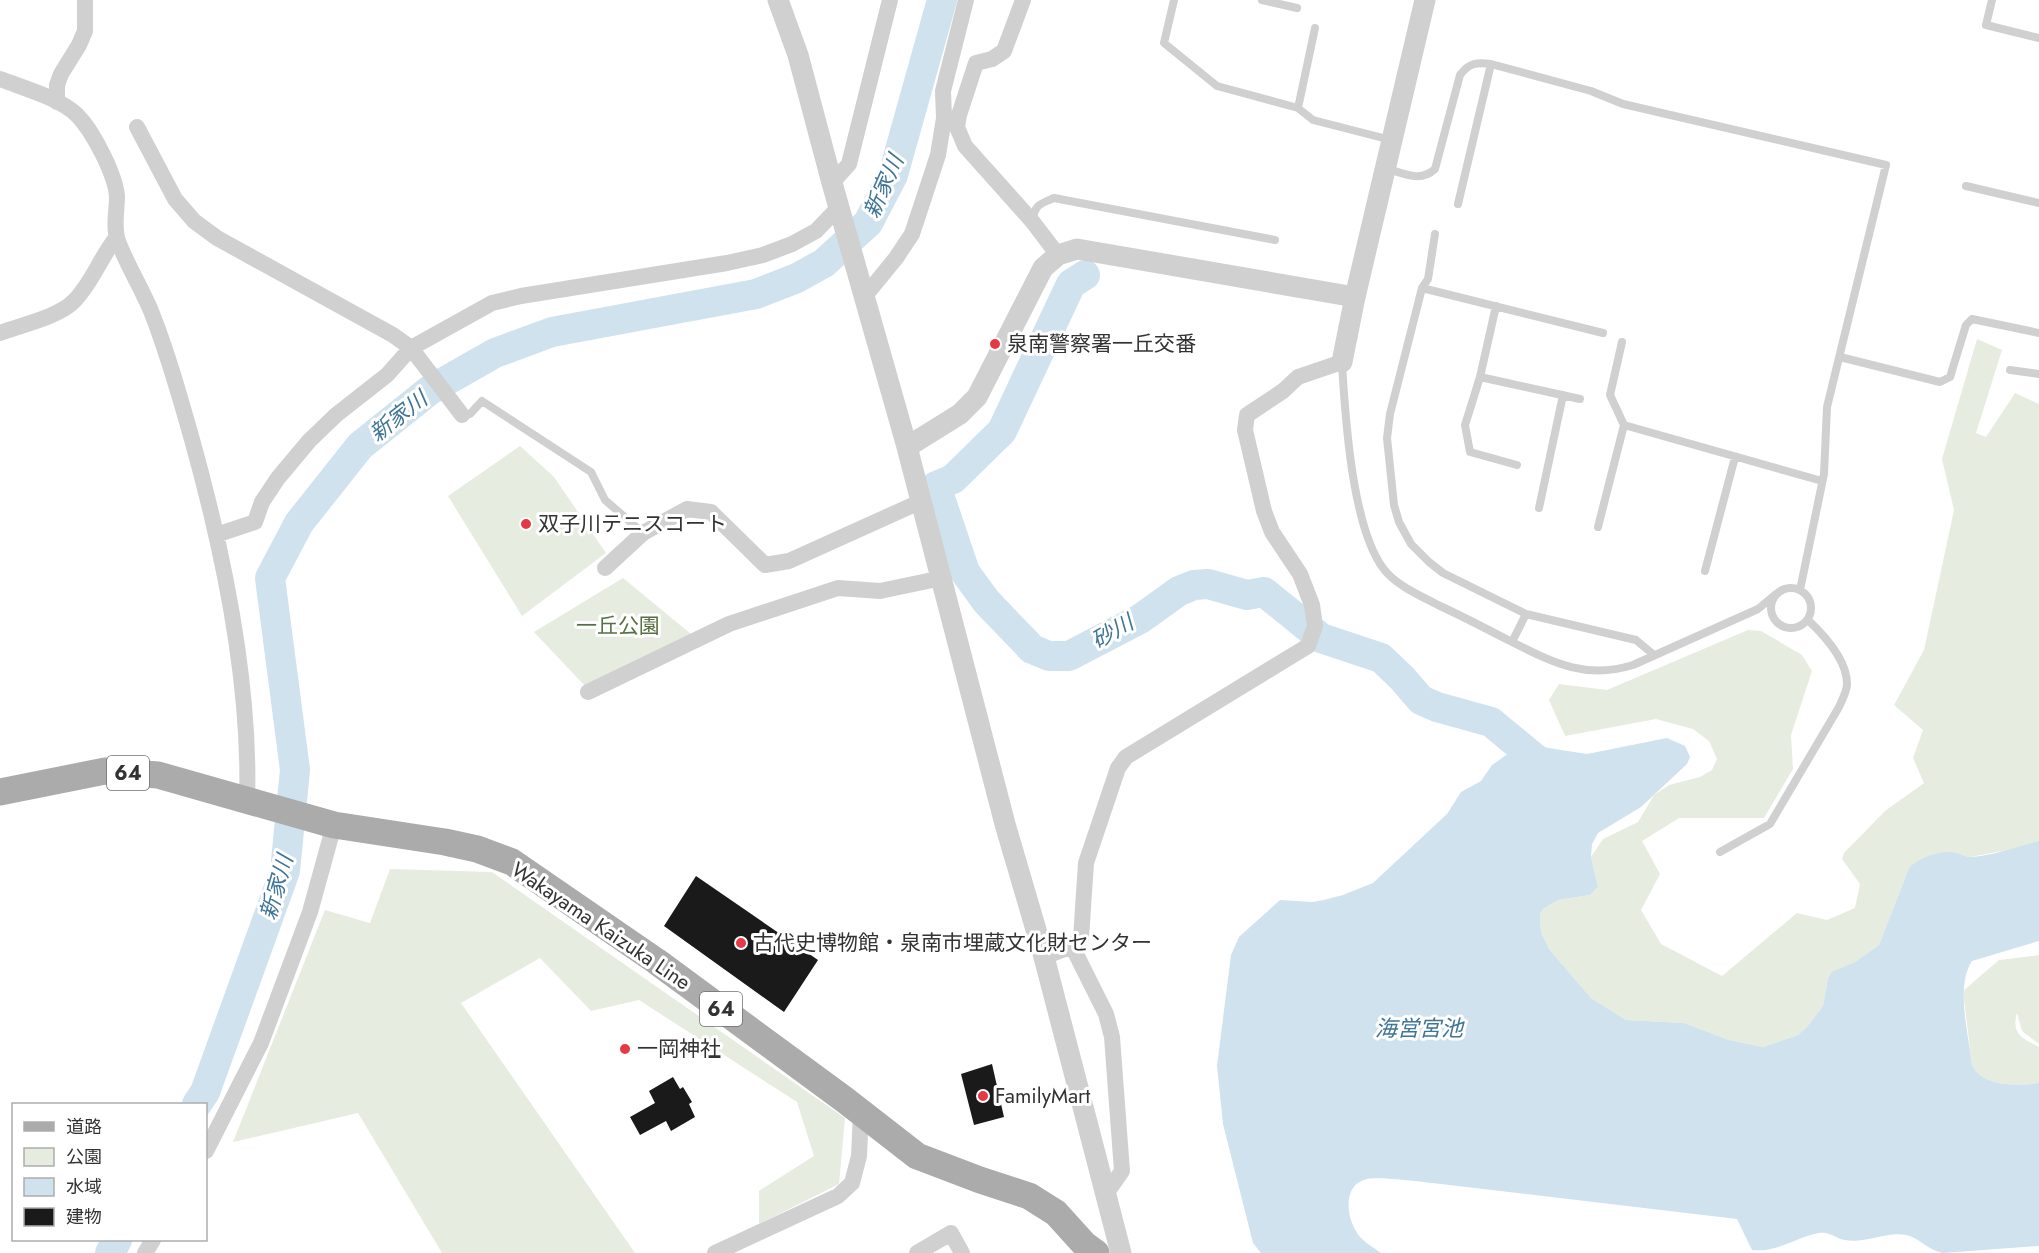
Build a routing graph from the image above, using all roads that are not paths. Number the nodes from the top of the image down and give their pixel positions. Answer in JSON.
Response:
{"nodes":[{"id":1,"x":84,"y":0,"type":"edge"},
{"id":2,"x":778,"y":0,"type":"edge"},
{"id":3,"x":890,"y":0,"type":"edge"},
{"id":4,"x":966,"y":0,"type":"edge"},
{"id":5,"x":1023,"y":0,"type":"edge"},
{"id":6,"x":1174,"y":0,"type":"edge"},
{"id":7,"x":1262,"y":0,"type":"edge"},
{"id":8,"x":1425,"y":0,"type":"edge"},
{"id":9,"x":1992,"y":0,"type":"edge"},
{"id":10,"x":1297,"y":8,"type":"dead end"},
{"id":11,"x":1315,"y":28,"type":"dead end"},
{"id":12,"x":2039,"y":38,"type":"edge"},
{"id":13,"x":1491,"y":64,"type":"junction"},
{"id":14,"x":0,"y":79,"type":"edge"},
{"id":15,"x":57,"y":102,"type":"junction"},
{"id":16,"x":1298,"y":108,"type":"junction"},
{"id":17,"x":137,"y":128,"type":"dead end"},
{"id":18,"x":1392,"y":140,"type":"junction"},
{"id":19,"x":1385,"y":168,"type":"junction"},
{"id":20,"x":832,"y":183,"type":"junction"},
{"id":21,"x":1966,"y":186,"type":"dead end"},
{"id":22,"x":2039,"y":203,"type":"edge"},
{"id":23,"x":1458,"y":204,"type":"dead end"},
{"id":24,"x":839,"y":207,"type":"junction"},
{"id":25,"x":1032,"y":220,"type":"junction"},
{"id":26,"x":1434,"y":234,"type":"dead end"},
{"id":27,"x":116,"y":238,"type":"junction"},
{"id":28,"x":1275,"y":240,"type":"dead end"},
{"id":29,"x":1058,"y":255,"type":"junction"},
{"id":30,"x":1422,"y":288,"type":"junction"},
{"id":31,"x":865,"y":296,"type":"junction"},
{"id":32,"x":1355,"y":297,"type":"junction"},
{"id":33,"x":1496,"y":306,"type":"junction"},
{"id":34,"x":0,"y":333,"type":"edge"},
{"id":35,"x":1603,"y":333,"type":"dead end"},
{"id":36,"x":2039,"y":333,"type":"edge"},
{"id":37,"x":1622,"y":342,"type":"dead end"},
{"id":38,"x":411,"y":348,"type":"junction"},
{"id":39,"x":1840,"y":357,"type":"junction"},
{"id":40,"x":1342,"y":362,"type":"junction"},
{"id":41,"x":2010,"y":370,"type":"dead end"},
{"id":42,"x":2039,"y":374,"type":"edge"},
{"id":43,"x":1480,"y":377,"type":"junction"},
{"id":44,"x":1563,"y":395,"type":"junction"},
{"id":45,"x":1580,"y":399,"type":"dead end"},
{"id":46,"x":462,"y":415,"type":"joint"},
{"id":47,"x":1624,"y":425,"type":"junction"},
{"id":48,"x":907,"y":447,"type":"junction"},
{"id":49,"x":1735,"y":458,"type":"junction"},
{"id":50,"x":1517,"y":465,"type":"dead end"},
{"id":51,"x":1822,"y":481,"type":"junction"},
{"id":52,"x":922,"y":501,"type":"junction"},
{"id":53,"x":1539,"y":508,"type":"dead end"},
{"id":54,"x":1598,"y":527,"type":"dead end"},
{"id":55,"x":643,"y":533,"type":"junction"},
{"id":56,"x":216,"y":535,"type":"junction"},
{"id":57,"x":605,"y":568,"type":"dead end"},
{"id":58,"x":1705,"y":571,"type":"dead end"},
{"id":59,"x":942,"y":578,"type":"junction"},
{"id":60,"x":1800,"y":590,"type":"junction"},
{"id":61,"x":1776,"y":594,"type":"junction"},
{"id":62,"x":1758,"y":609,"type":"junction"},
{"id":63,"x":1526,"y":614,"type":"junction"},
{"id":64,"x":1774,"y":619,"type":"junction"},
{"id":65,"x":1808,"y":620,"type":"junction"},
{"id":66,"x":1512,"y":642,"type":"junction"},
{"id":67,"x":1654,"y":655,"type":"junction"},
{"id":68,"x":588,"y":692,"type":"dead end"},
{"id":69,"x":0,"y":792,"type":"edge"},
{"id":70,"x":250,"y":802,"type":"junction"},
{"id":71,"x":326,"y":823,"type":"junction"},
{"id":72,"x":1720,"y":852,"type":"dead end"},
{"id":73,"x":1072,"y":946,"type":"junction"},
{"id":74,"x":1044,"y":957,"type":"junction"},
{"id":75,"x":861,"y":1112,"type":"junction"},
{"id":76,"x":207,"y":1149,"type":"edge"},
{"id":77,"x":1106,"y":1194,"type":"junction"},
{"id":78,"x":715,"y":1253,"type":"edge"},
{"id":79,"x":917,"y":1253,"type":"edge"},
{"id":80,"x":962,"y":1253,"type":"edge"},
{"id":81,"x":1096,"y":1253,"type":"edge"},
{"id":82,"x":1121,"y":1253,"type":"edge"}],
"edges":[{"from":1,"to":15,"type":"street"},
{"from":2,"to":20,"type":"street"},
{"from":3,"to":20,"type":"street"},
{"from":4,"to":31,"type":"street"},
{"from":5,"to":25,"type":"street"},
{"from":6,"to":16,"type":"lane"},
{"from":7,"to":10,"type":"lane"},
{"from":8,"to":18,"type":"street"},
{"from":9,"to":12,"type":"lane"},
{"from":11,"to":16,"type":"lane"},
{"from":13,"to":19,"type":"lane"},
{"from":13,"to":23,"type":"lane"},
{"from":13,"to":39,"type":"lane"},
{"from":14,"to":15,"type":"street"},
{"from":15,"to":27,"type":"street"},
{"from":16,"to":18,"type":"lane"},
{"from":17,"to":38,"type":"street"},
{"from":18,"to":19,"type":"street"},
{"from":19,"to":32,"type":"street"},
{"from":20,"to":24,"type":"street"},
{"from":21,"to":22,"type":"lane"},
{"from":24,"to":31,"type":"street"},
{"from":24,"to":38,"type":"street"},
{"from":25,"to":28,"type":"lane"},
{"from":25,"to":29,"type":"street"},
{"from":26,"to":30,"type":"lane"},
{"from":27,"to":34,"type":"street"},
{"from":27,"to":56,"type":"street"},
{"from":29,"to":32,"type":"street"},
{"from":29,"to":48,"type":"street"},
{"from":30,"to":33,"type":"lane"},
{"from":30,"to":63,"type":"lane"},
{"from":31,"to":48,"type":"street"},
{"from":32,"to":40,"type":"street"},
{"from":33,"to":35,"type":"lane"},
{"from":33,"to":43,"type":"lane"},
{"from":36,"to":39,"type":"lane"},
{"from":37,"to":47,"type":"lane"},
{"from":38,"to":46,"type":"street"},
{"from":38,"to":56,"type":"street"},
{"from":39,"to":51,"type":"lane"},
{"from":40,"to":66,"type":"lane"},
{"from":40,"to":73,"type":"street"},
{"from":41,"to":42,"type":"lane"},
{"from":43,"to":44,"type":"lane"},
{"from":43,"to":50,"type":"lane"},
{"from":44,"to":45,"type":"lane"},
{"from":44,"to":53,"type":"lane"},
{"from":46,"to":55,"type":"lane"},
{"from":47,"to":49,"type":"lane"},
{"from":47,"to":54,"type":"lane"},
{"from":48,"to":52,"type":"street"},
{"from":49,"to":51,"type":"lane"},
{"from":49,"to":58,"type":"lane"},
{"from":51,"to":60,"type":"lane"},
{"from":52,"to":55,"type":"street"},
{"from":52,"to":59,"type":"street"},
{"from":55,"to":57,"type":"street"},
{"from":56,"to":70,"type":"street"},
{"from":59,"to":68,"type":"street"},
{"from":59,"to":74,"type":"street"},
{"from":60,"to":61,"type":"lane"},
{"from":60,"to":65,"type":"lane"},
{"from":61,"to":62,"type":"lane"},
{"from":61,"to":64,"type":"lane"},
{"from":62,"to":64,"type":"lane"},
{"from":62,"to":67,"type":"lane"},
{"from":63,"to":66,"type":"lane"},
{"from":63,"to":67,"type":"lane"},
{"from":64,"to":65,"type":"lane"},
{"from":65,"to":72,"type":"lane"},
{"from":66,"to":67,"type":"lane"},
{"from":69,"to":70,"type":"main road","name":"Wakayama Kaizuka Line","number":"64"},
{"from":70,"to":71,"type":"main road","name":"Wakayama Kaizuka Line","number":"64"},
{"from":71,"to":75,"type":"main road","name":"Wakayama Kaizuka Line","number":"64"},
{"from":71,"to":76,"type":"street"},
{"from":73,"to":74,"type":"street"},
{"from":73,"to":77,"type":"street"},
{"from":74,"to":77,"type":"street"},
{"from":75,"to":78,"type":"street"},
{"from":75,"to":81,"type":"main road","name":"Wakayama Kaizuka Line","number":"64"},
{"from":77,"to":82,"type":"street"},
{"from":79,"to":80,"type":"street"}]}
